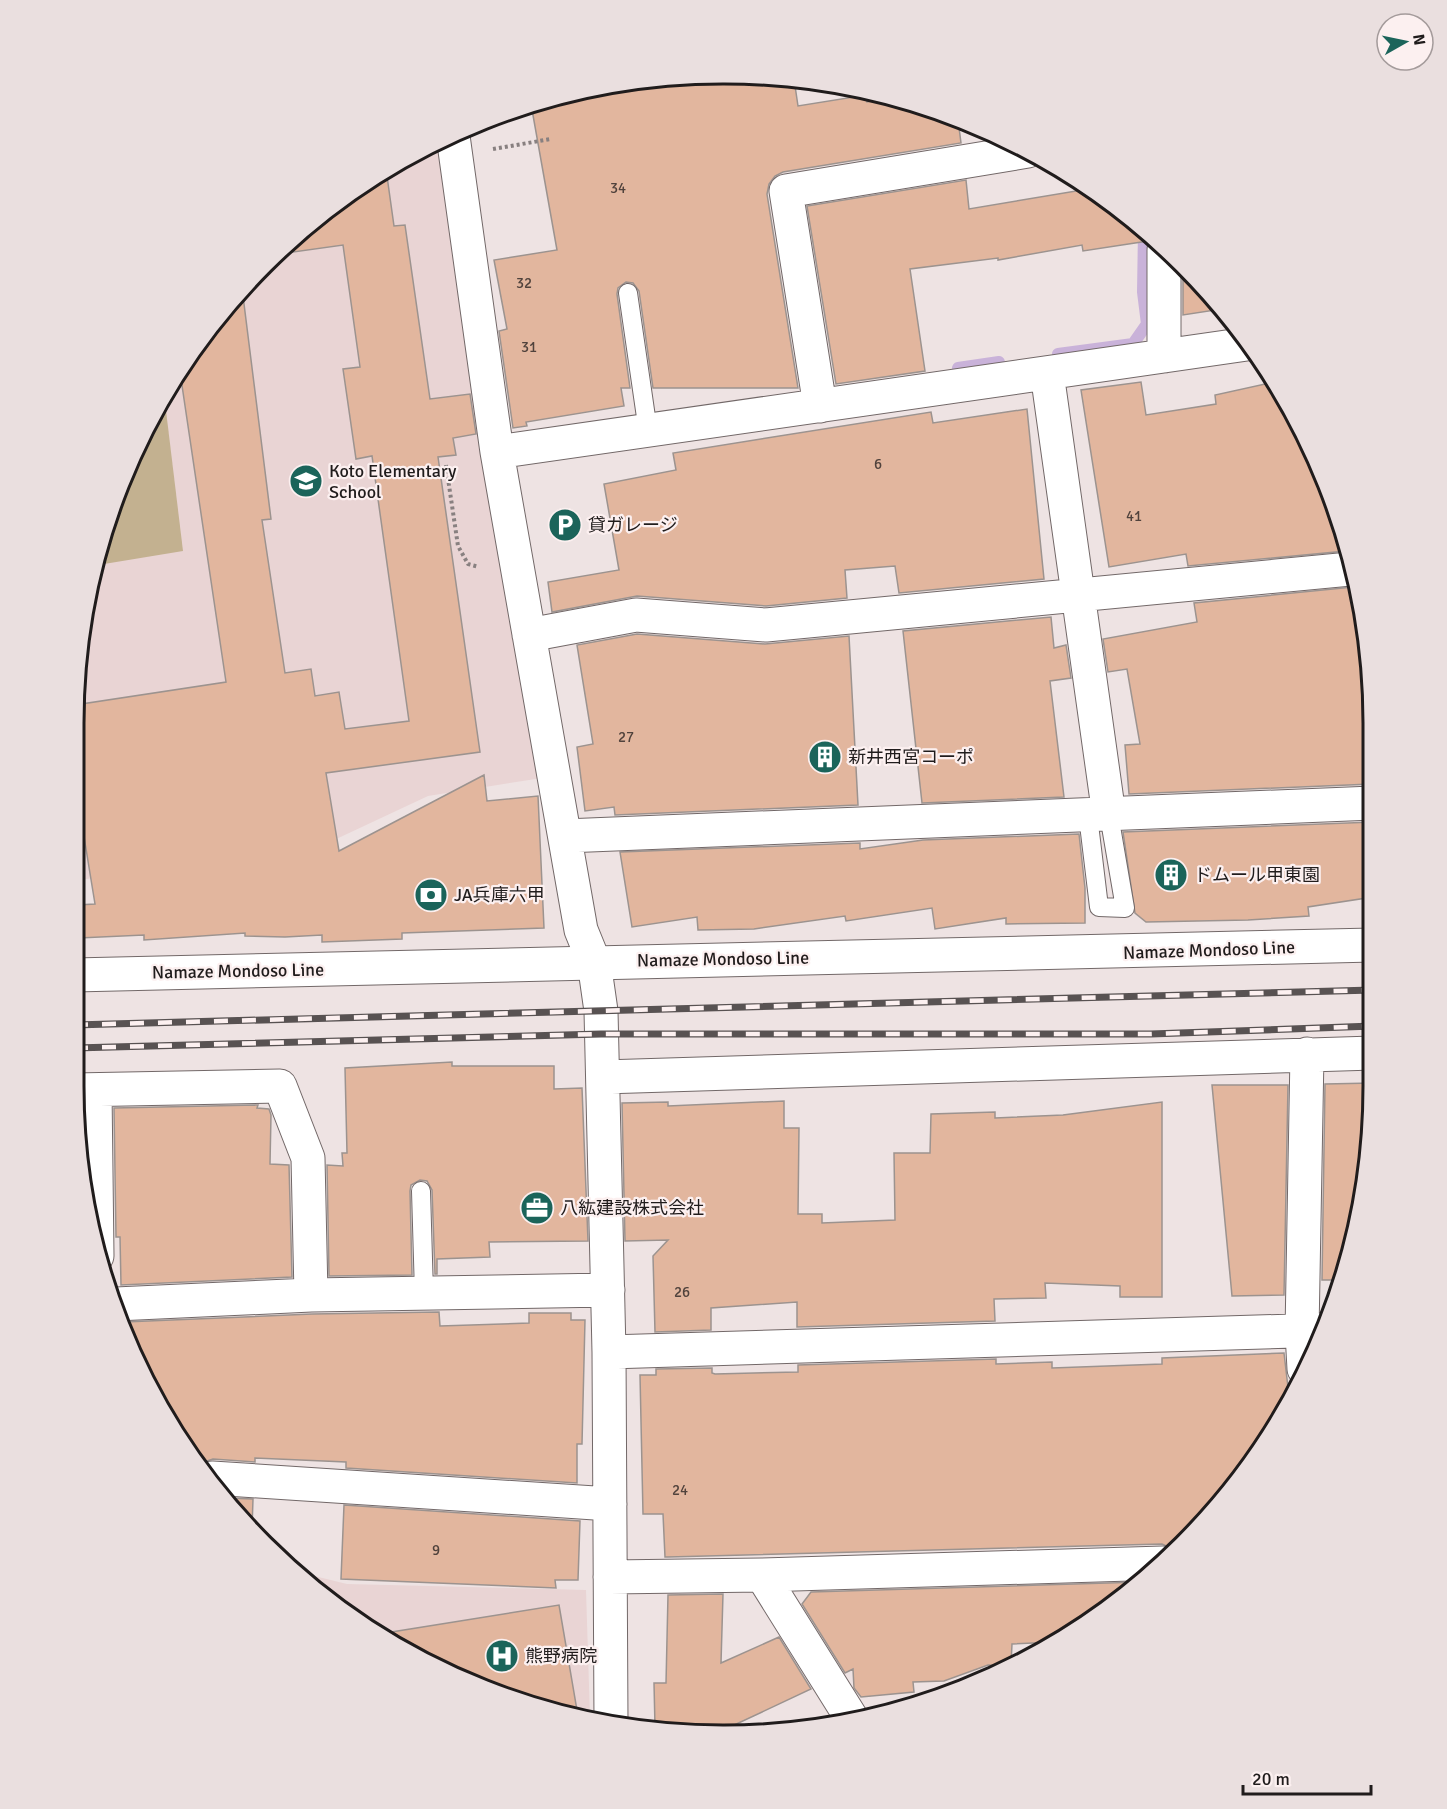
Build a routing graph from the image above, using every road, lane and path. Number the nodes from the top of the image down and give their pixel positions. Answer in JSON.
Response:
{"nodes":[{"id":1,"x":552,"y":139,"type":"dead end"},
{"id":2,"x":454,"y":146,"type":"edge"},
{"id":3,"x":1013,"y":154,"type":"edge"},
{"id":4,"x":1164,"y":260,"type":"edge"},
{"id":5,"x":628,"y":293,"type":"dead end"},
{"id":6,"x":1239,"y":345,"type":"edge"},
{"id":7,"x":1164,"y":356,"type":"junction"},
{"id":8,"x":1037,"y":375,"type":"junction"},
{"id":9,"x":820,"y":406,"type":"junction"},
{"id":10,"x":648,"y":431,"type":"junction"},
{"id":11,"x":497,"y":452,"type":"junction"},
{"id":12,"x":446,"y":465,"type":"dead end"},
{"id":13,"x":518,"y":568,"type":"junction"},
{"id":14,"x":1344,"y":570,"type":"edge"},
{"id":15,"x":1068,"y":594,"type":"junction"},
{"id":16,"x":529,"y":635,"type":"junction"},
{"id":17,"x":1363,"y":803,"type":"edge"},
{"id":18,"x":1099,"y":816,"type":"junction"},
{"id":19,"x":565,"y":836,"type":"junction"},
{"id":20,"x":1363,"y":945,"type":"edge"},
{"id":21,"x":594,"y":962,"type":"junction"},
{"id":22,"x":84,"y":975,"type":"edge"},
{"id":23,"x":1363,"y":1053,"type":"edge"},
{"id":24,"x":1307,"y":1054,"type":"junction"},
{"id":25,"x":603,"y":1077,"type":"junction"},
{"id":26,"x":84,"y":1090,"type":"edge"},
{"id":27,"x":84,"y":1092,"type":"edge"},
{"id":28,"x":91,"y":1182,"type":"edge"},
{"id":29,"x":421,"y":1191,"type":"dead end"},
{"id":30,"x":608,"y":1290,"type":"junction"},
{"id":31,"x":424,"y":1293,"type":"junction"},
{"id":32,"x":311,"y":1295,"type":"junction"},
{"id":33,"x":123,"y":1304,"type":"edge"},
{"id":34,"x":1314,"y":1331,"type":"edge"},
{"id":35,"x":609,"y":1352,"type":"junction"},
{"id":36,"x":219,"y":1478,"type":"edge"},
{"id":37,"x":610,"y":1504,"type":"junction"},
{"id":38,"x":1148,"y":1563,"type":"edge"},
{"id":39,"x":762,"y":1575,"type":"junction"},
{"id":40,"x":610,"y":1577,"type":"junction"},
{"id":41,"x":848,"y":1713,"type":"edge"},
{"id":42,"x":611,"y":1715,"type":"edge"}],
"edges":[{"from":1,"to":2,"type":"path"},
{"from":2,"to":11,"type":"street"},
{"from":3,"to":9,"type":"street"},
{"from":4,"to":7,"type":"street"},
{"from":5,"to":10,"type":"lane"},
{"from":6,"to":7,"type":"street"},
{"from":7,"to":8,"type":"street"},
{"from":8,"to":9,"type":"street"},
{"from":8,"to":15,"type":"street"},
{"from":9,"to":10,"type":"street"},
{"from":10,"to":11,"type":"street"},
{"from":11,"to":13,"type":"street"},
{"from":12,"to":13,"type":"path"},
{"from":13,"to":16,"type":"street"},
{"from":14,"to":15,"type":"street"},
{"from":15,"to":16,"type":"street"},
{"from":15,"to":18,"type":"street"},
{"from":16,"to":19,"type":"street"},
{"from":17,"to":18,"type":"street"},
{"from":18,"to":19,"type":"street"},
{"from":19,"to":21,"type":"street"},
{"from":20,"to":21,"type":"street","name":"Namaze Mondoso Line"},
{"from":21,"to":22,"type":"street","name":"Namaze Mondoso Line"},
{"from":21,"to":25,"type":"street"},
{"from":23,"to":24,"type":"street"},
{"from":24,"to":25,"type":"street"},
{"from":24,"to":34,"type":"street"},
{"from":25,"to":30,"type":"street"},
{"from":26,"to":32,"type":"street"},
{"from":27,"to":28,"type":"street"},
{"from":29,"to":31,"type":"lane"},
{"from":30,"to":31,"type":"street"},
{"from":30,"to":35,"type":"street"},
{"from":31,"to":32,"type":"street"},
{"from":32,"to":33,"type":"street"},
{"from":34,"to":35,"type":"street"},
{"from":35,"to":37,"type":"street"},
{"from":36,"to":37,"type":"street"},
{"from":37,"to":40,"type":"street"},
{"from":38,"to":39,"type":"street"},
{"from":39,"to":40,"type":"street"},
{"from":39,"to":41,"type":"street"},
{"from":40,"to":42,"type":"street"}]}
